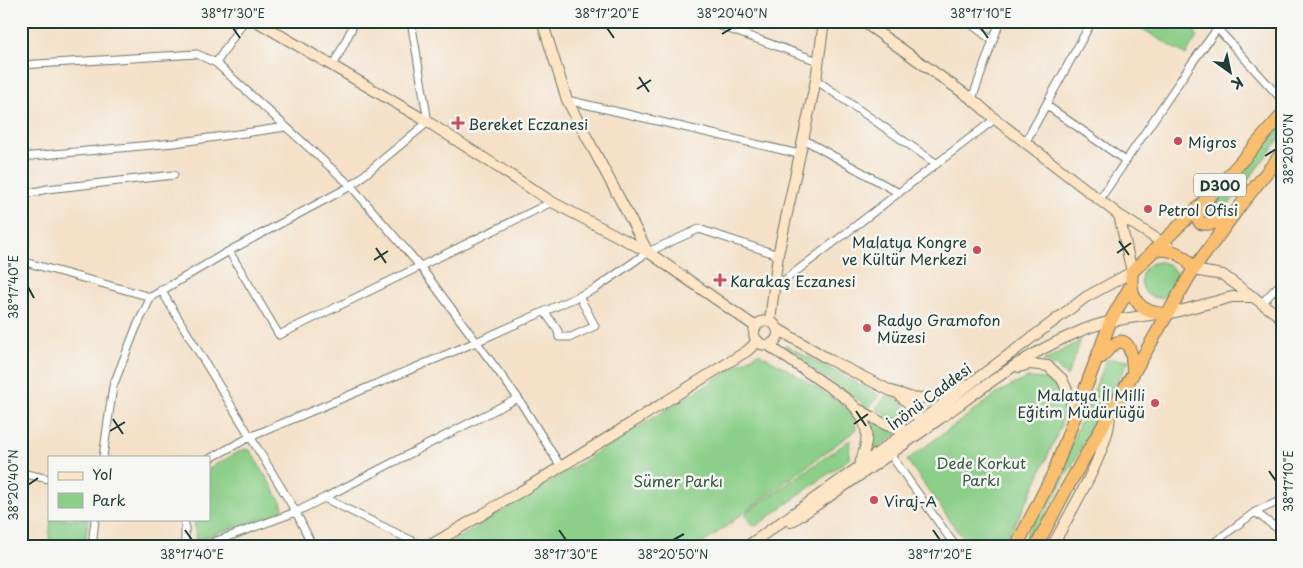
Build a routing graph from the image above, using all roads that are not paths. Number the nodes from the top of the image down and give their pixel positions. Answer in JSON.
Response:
{"nodes":[{"id":1,"x":244,"y":21,"type":"edge"},
{"id":2,"x":256,"y":21,"type":"edge"},
{"id":3,"x":351,"y":21,"type":"edge"},
{"id":4,"x":411,"y":21,"type":"edge"},
{"id":5,"x":542,"y":21,"type":"edge"},
{"id":6,"x":708,"y":21,"type":"edge"},
{"id":7,"x":824,"y":21,"type":"edge"},
{"id":8,"x":862,"y":21,"type":"edge"},
{"id":9,"x":967,"y":21,"type":"edge"},
{"id":10,"x":1000,"y":21,"type":"edge"},
{"id":11,"x":1092,"y":21,"type":"edge"},
{"id":12,"x":1208,"y":21,"type":"edge"},
{"id":13,"x":1223,"y":21,"type":"edge"},
{"id":14,"x":1217,"y":28,"type":"junction"},
{"id":15,"x":993,"y":41,"type":"junction"},
{"id":16,"x":818,"y":61,"type":"junction"},
{"id":17,"x":216,"y":63,"type":"junction"},
{"id":18,"x":21,"y":65,"type":"edge"},
{"id":19,"x":333,"y":66,"type":"junction"},
{"id":20,"x":816,"y":80,"type":"junction"},
{"id":21,"x":972,"y":99,"type":"junction"},
{"id":22,"x":567,"y":100,"type":"junction"},
{"id":23,"x":1282,"y":100,"type":"edge"},
{"id":24,"x":1046,"y":105,"type":"junction"},
{"id":25,"x":1282,"y":115,"type":"edge"},
{"id":26,"x":995,"y":119,"type":"junction"},
{"id":27,"x":428,"y":122,"type":"junction"},
{"id":28,"x":286,"y":127,"type":"junction"},
{"id":29,"x":803,"y":139,"type":"junction"},
{"id":30,"x":1025,"y":143,"type":"junction"},
{"id":31,"x":1282,"y":152,"type":"edge"},
{"id":32,"x":799,"y":154,"type":"junction"},
{"id":33,"x":21,"y":157,"type":"edge"},
{"id":34,"x":1126,"y":161,"type":"junction"},
{"id":35,"x":937,"y":164,"type":"junction"},
{"id":36,"x":174,"y":175,"type":"dead end"},
{"id":37,"x":350,"y":186,"type":"junction"},
{"id":38,"x":1216,"y":190,"type":"junction"},
{"id":39,"x":898,"y":193,"type":"junction"},
{"id":40,"x":21,"y":195,"type":"edge"},
{"id":41,"x":1100,"y":199,"type":"junction"},
{"id":42,"x":552,"y":202,"type":"junction"},
{"id":43,"x":1240,"y":206,"type":"junction"},
{"id":44,"x":1119,"y":215,"type":"junction"},
{"id":45,"x":1158,"y":246,"type":"junction"},
{"id":46,"x":229,"y":251,"type":"junction"},
{"id":47,"x":648,"y":252,"type":"junction"},
{"id":48,"x":778,"y":255,"type":"junction"},
{"id":49,"x":21,"y":261,"type":"edge"},
{"id":50,"x":420,"y":266,"type":"junction"},
{"id":51,"x":1193,"y":270,"type":"junction"},
{"id":52,"x":1132,"y":272,"type":"junction"},
{"id":53,"x":1282,"y":282,"type":"edge"},
{"id":54,"x":1130,"y":287,"type":"junction"},
{"id":55,"x":161,"y":290,"type":"junction"},
{"id":56,"x":773,"y":290,"type":"junction"},
{"id":57,"x":579,"y":296,"type":"junction"},
{"id":58,"x":151,"y":297,"type":"junction"},
{"id":59,"x":1258,"y":300,"type":"junction"},
{"id":60,"x":544,"y":312,"type":"junction"},
{"id":61,"x":1162,"y":314,"type":"junction"},
{"id":62,"x":1282,"y":318,"type":"edge"},
{"id":63,"x":1111,"y":320,"type":"junction"},
{"id":64,"x":774,"y":325,"type":"junction"},
{"id":65,"x":756,"y":326,"type":"junction"},
{"id":66,"x":476,"y":342,"type":"junction"},
{"id":67,"x":763,"y":343,"type":"junction"},
{"id":68,"x":1008,"y":370,"type":"junction"},
{"id":69,"x":1092,"y":371,"type":"junction"},
{"id":70,"x":1132,"y":375,"type":"junction"},
{"id":71,"x":972,"y":383,"type":"junction"},
{"id":72,"x":892,"y":392,"type":"junction"},
{"id":73,"x":518,"y":398,"type":"junction"},
{"id":74,"x":857,"y":409,"type":"junction"},
{"id":75,"x":1110,"y":412,"type":"junction"},
{"id":76,"x":920,"y":428,"type":"junction"},
{"id":77,"x":1072,"y":428,"type":"junction"},
{"id":78,"x":907,"y":431,"type":"junction"},
{"id":79,"x":250,"y":437,"type":"junction"},
{"id":80,"x":890,"y":454,"type":"junction"},
{"id":81,"x":103,"y":456,"type":"edge"},
{"id":82,"x":210,"y":458,"type":"edge"},
{"id":83,"x":560,"y":467,"type":"junction"},
{"id":84,"x":859,"y":467,"type":"junction"},
{"id":85,"x":21,"y":473,"type":"edge"},
{"id":86,"x":48,"y":479,"type":"edge"},
{"id":87,"x":324,"y":498,"type":"junction"},
{"id":88,"x":1282,"y":500,"type":"edge"},
{"id":89,"x":296,"y":512,"type":"junction"},
{"id":90,"x":1255,"y":512,"type":"junction"},
{"id":91,"x":95,"y":520,"type":"edge"},
{"id":92,"x":185,"y":520,"type":"edge"},
{"id":93,"x":1282,"y":532,"type":"edge"},
{"id":94,"x":1016,"y":544,"type":"edge"},
{"id":95,"x":92,"y":547,"type":"edge"},
{"id":96,"x":185,"y":547,"type":"edge"},
{"id":97,"x":200,"y":547,"type":"edge"},
{"id":98,"x":313,"y":547,"type":"edge"},
{"id":99,"x":426,"y":547,"type":"edge"},
{"id":100,"x":746,"y":547,"type":"edge"},
{"id":101,"x":755,"y":547,"type":"edge"},
{"id":102,"x":956,"y":547,"type":"edge"},
{"id":103,"x":1036,"y":547,"type":"edge"},
{"id":104,"x":1052,"y":547,"type":"edge"},
{"id":105,"x":1208,"y":547,"type":"edge"}],
"edges":[{"from":1,"to":17,"type":"street"},
{"from":2,"to":19,"type":"main road"},
{"from":3,"to":19,"type":"street"},
{"from":4,"to":27,"type":"street"},
{"from":5,"to":22,"type":"main road"},
{"from":6,"to":16,"type":"street"},
{"from":7,"to":16,"type":"main road"},
{"from":8,"to":21,"type":"main road"},
{"from":9,"to":15,"type":"street"},
{"from":10,"to":15,"type":"street"},
{"from":11,"to":24,"type":"street"},
{"from":12,"to":14,"type":"street"},
{"from":13,"to":14,"type":"street"},
{"from":14,"to":23,"type":"street"},
{"from":14,"to":34,"type":"street"},
{"from":15,"to":21,"type":"street"},
{"from":16,"to":20,"type":"main road"},
{"from":17,"to":18,"type":"street"},
{"from":17,"to":28,"type":"street"},
{"from":19,"to":27,"type":"main road"},
{"from":20,"to":29,"type":"main road"},
{"from":20,"to":35,"type":"street"},
{"from":21,"to":26,"type":"main road"},
{"from":22,"to":32,"type":"street"},
{"from":22,"to":47,"type":"main road"},
{"from":24,"to":30,"type":"street"},
{"from":24,"to":34,"type":"street"},
{"from":25,"to":38,"type":"highway","number":"D300"},
{"from":26,"to":30,"type":"main road"},
{"from":26,"to":35,"type":"street"},
{"from":27,"to":37,"type":"street"},
{"from":27,"to":42,"type":"main road"},
{"from":28,"to":33,"type":"street"},
{"from":28,"to":37,"type":"street"},
{"from":29,"to":32,"type":"main road"},
{"from":29,"to":39,"type":"street"},
{"from":30,"to":41,"type":"main road"},
{"from":31,"to":43,"type":"highway","number":"D300"},
{"from":32,"to":48,"type":"main road"},
{"from":34,"to":41,"type":"street"},
{"from":35,"to":39,"type":"street"},
{"from":36,"to":40,"type":"street"},
{"from":37,"to":46,"type":"street"},
{"from":37,"to":50,"type":"street"},
{"from":38,"to":43,"type":"highway"},
{"from":38,"to":45,"type":"highway","number":"D300"},
{"from":39,"to":56,"type":"street"},
{"from":41,"to":44,"type":"main road"},
{"from":42,"to":47,"type":"main road"},
{"from":42,"to":50,"type":"street"},
{"from":43,"to":51,"type":"highway","number":"D300"},
{"from":44,"to":45,"type":"main road"},
{"from":44,"to":52,"type":"main road"},
{"from":45,"to":51,"type":"highway"},
{"from":45,"to":52,"type":"highway"},
{"from":46,"to":50,"type":"street"},
{"from":46,"to":55,"type":"street"},
{"from":47,"to":48,"type":"street"},
{"from":47,"to":57,"type":"street"},
{"from":47,"to":65,"type":"main road"},
{"from":48,"to":56,"type":"main road"},
{"from":49,"to":58,"type":"street"},
{"from":50,"to":66,"type":"street"},
{"from":51,"to":59,"type":"main road"},
{"from":51,"to":61,"type":"highway"},
{"from":52,"to":54,"type":"highway"},
{"from":52,"to":71,"type":"main road","name":"İnönü Caddesi"},
{"from":53,"to":59,"type":"street"},
{"from":54,"to":61,"type":"highway"},
{"from":54,"to":63,"type":"highway"},
{"from":55,"to":58,"type":"street"},
{"from":55,"to":79,"type":"street"},
{"from":56,"to":64,"type":"main road"},
{"from":57,"to":60,"type":"street"},
{"from":57,"to":60,"type":"street"},
{"from":58,"to":81,"type":"street"},
{"from":59,"to":61,"type":"main road"},
{"from":59,"to":62,"type":"main road"},
{"from":60,"to":66,"type":"street"},
{"from":61,"to":63,"type":"main road"},
{"from":61,"to":70,"type":"highway"},
{"from":63,"to":68,"type":"main road"},
{"from":63,"to":69,"type":"highway"},
{"from":64,"to":65,"type":"main road"},
{"from":64,"to":67,"type":"main road"},
{"from":64,"to":72,"type":"main road"},
{"from":65,"to":67,"type":"main road"},
{"from":66,"to":73,"type":"street"},
{"from":66,"to":79,"type":"street"},
{"from":67,"to":74,"type":"main road"},
{"from":67,"to":83,"type":"main road"},
{"from":68,"to":76,"type":"main road"},
{"from":68,"to":77,"type":"main road"},
{"from":69,"to":70,"type":"highway"},
{"from":69,"to":77,"type":"highway"},
{"from":70,"to":75,"type":"highway"},
{"from":71,"to":72,"type":"main road"},
{"from":71,"to":76,"type":"main road","name":"İnönü Caddesi"},
{"from":72,"to":76,"type":"main road"},
{"from":73,"to":83,"type":"street"},
{"from":73,"to":87,"type":"street"},
{"from":74,"to":78,"type":"main road"},
{"from":74,"to":84,"type":"main road"},
{"from":75,"to":103,"type":"highway"},
{"from":75,"to":104,"type":"main road"},
{"from":76,"to":78,"type":"main road","name":"İnönü Caddesi"},
{"from":76,"to":80,"type":"main road"},
{"from":77,"to":94,"type":"highway"},
{"from":78,"to":84,"type":"main road","name":"İnönü Caddesi"},
{"from":79,"to":82,"type":"street"},
{"from":79,"to":89,"type":"street"},
{"from":80,"to":101,"type":"main road"},
{"from":80,"to":102,"type":"street"},
{"from":83,"to":99,"type":"main road"},
{"from":84,"to":100,"type":"main road","name":"İnönü Caddesi"},
{"from":85,"to":86,"type":"street"},
{"from":87,"to":89,"type":"street"},
{"from":87,"to":99,"type":"street"},
{"from":88,"to":90,"type":"street"},
{"from":89,"to":97,"type":"street"},
{"from":89,"to":98,"type":"street"},
{"from":90,"to":93,"type":"street"},
{"from":90,"to":105,"type":"street"},
{"from":91,"to":95,"type":"street"},
{"from":92,"to":96,"type":"street"}]}
